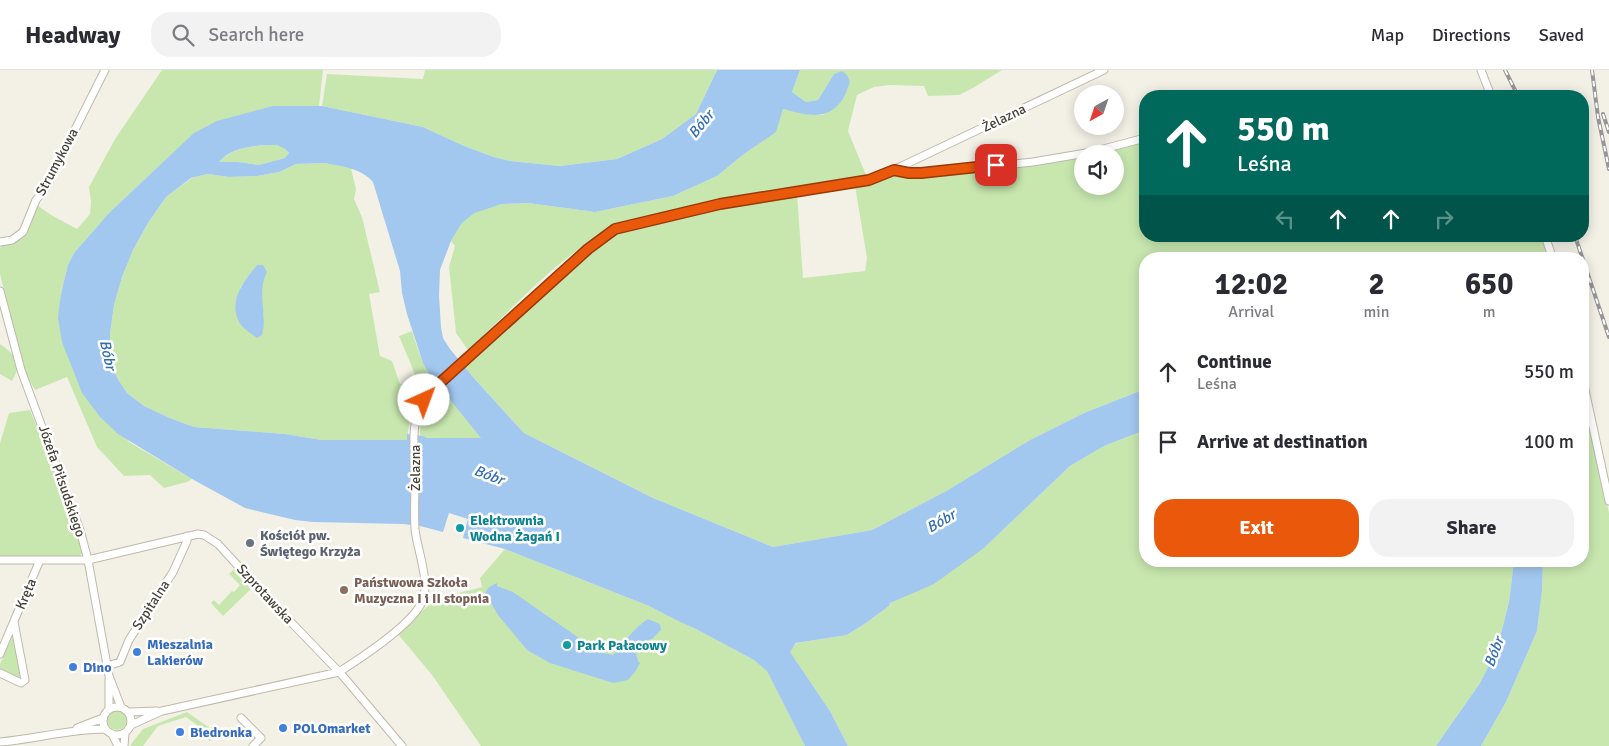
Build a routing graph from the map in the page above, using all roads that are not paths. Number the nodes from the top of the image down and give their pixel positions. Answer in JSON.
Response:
{"nodes":[{"id":1,"x":105,"y":70,"type":"edge"},
{"id":2,"x":1104,"y":70,"type":"edge"},
{"id":3,"x":1481,"y":70,"type":"edge"},
{"id":4,"x":1489,"y":90,"type":"edge"},
{"id":5,"x":1139,"y":140,"type":"edge"},
{"id":6,"x":894,"y":170,"type":"junction"},
{"id":7,"x":0,"y":242,"type":"edge"},
{"id":8,"x":0,"y":291,"type":"edge"},
{"id":9,"x":1589,"y":408,"type":"edge"},
{"id":10,"x":1609,"y":501,"type":"edge"},
{"id":11,"x":186,"y":536,"type":"junction"},
{"id":12,"x":0,"y":560,"type":"edge"},
{"id":13,"x":40,"y":560,"type":"junction"},
{"id":14,"x":88,"y":560,"type":"junction"},
{"id":15,"x":14,"y":622,"type":"junction"},
{"id":16,"x":0,"y":654,"type":"edge"},
{"id":17,"x":107,"y":666,"type":"junction"},
{"id":18,"x":339,"y":672,"type":"junction"},
{"id":19,"x":0,"y":673,"type":"edge"},
{"id":20,"x":110,"y":676,"type":"junction"},
{"id":21,"x":121,"y":707,"type":"junction"},
{"id":22,"x":109,"y":708,"type":"junction"},
{"id":23,"x":162,"y":711,"type":"junction"},
{"id":24,"x":129,"y":712,"type":"junction"},
{"id":25,"x":102,"y":718,"type":"junction"},
{"id":26,"x":241,"y":718,"type":"dead end"},
{"id":27,"x":131,"y":725,"type":"junction"},
{"id":28,"x":105,"y":729,"type":"junction"},
{"id":29,"x":72,"y":730,"type":"junction"},
{"id":30,"x":125,"y":733,"type":"junction"},
{"id":31,"x":112,"y":734,"type":"junction"},
{"id":32,"x":0,"y":742,"type":"edge"},
{"id":33,"x":118,"y":746,"type":"edge"},
{"id":34,"x":124,"y":746,"type":"edge"},
{"id":35,"x":253,"y":746,"type":"edge"},
{"id":36,"x":402,"y":746,"type":"edge"}],
"edges":[{"from":1,"to":7,"type":"street","name":"Strumykowa"},
{"from":2,"to":6,"type":"street","name":"Żelazna"},
{"from":3,"to":4,"type":"street"},
{"from":5,"to":6,"type":"street"},
{"from":6,"to":18,"type":"street","name":"Żelazna"},
{"from":8,"to":14,"type":"street","name":"Józefa Piłsudskiego"},
{"from":9,"to":10,"type":"street"},
{"from":11,"to":14,"type":"street","name":"Szprotawska"},
{"from":11,"to":17,"type":"street","name":"Szpitalna"},
{"from":11,"to":18,"type":"street","name":"Szprotawska"},
{"from":12,"to":13,"type":"street","name":"Kręta"},
{"from":13,"to":14,"type":"street","name":"Kręta"},
{"from":13,"to":15,"type":"street","name":"Kręta"},
{"from":14,"to":17,"type":"street","name":"Józefa Piłsudskiego"},
{"from":15,"to":16,"type":"street","name":"Kręta"},
{"from":15,"to":19,"type":"street"},
{"from":17,"to":20,"type":"street","name":"Józefa Piłsudskiego"},
{"from":18,"to":23,"type":"street","name":"Żelazna"},
{"from":18,"to":36,"type":"street","name":"Szprotawska"},
{"from":20,"to":21,"type":"street","name":"Józefa Piłsudskiego"},
{"from":20,"to":22,"type":"street"},
{"from":21,"to":22,"type":"street"},
{"from":21,"to":24,"type":"street"},
{"from":22,"to":25,"type":"street"},
{"from":23,"to":24,"type":"street"},
{"from":23,"to":27,"type":"street"},
{"from":24,"to":27,"type":"street"},
{"from":25,"to":28,"type":"street"},
{"from":25,"to":29,"type":"street"},
{"from":26,"to":35,"type":"street"},
{"from":27,"to":30,"type":"street"},
{"from":28,"to":29,"type":"street"},
{"from":28,"to":31,"type":"street"},
{"from":29,"to":32,"type":"street"},
{"from":30,"to":31,"type":"street"},
{"from":30,"to":34,"type":"street"},
{"from":31,"to":33,"type":"street"}]}
